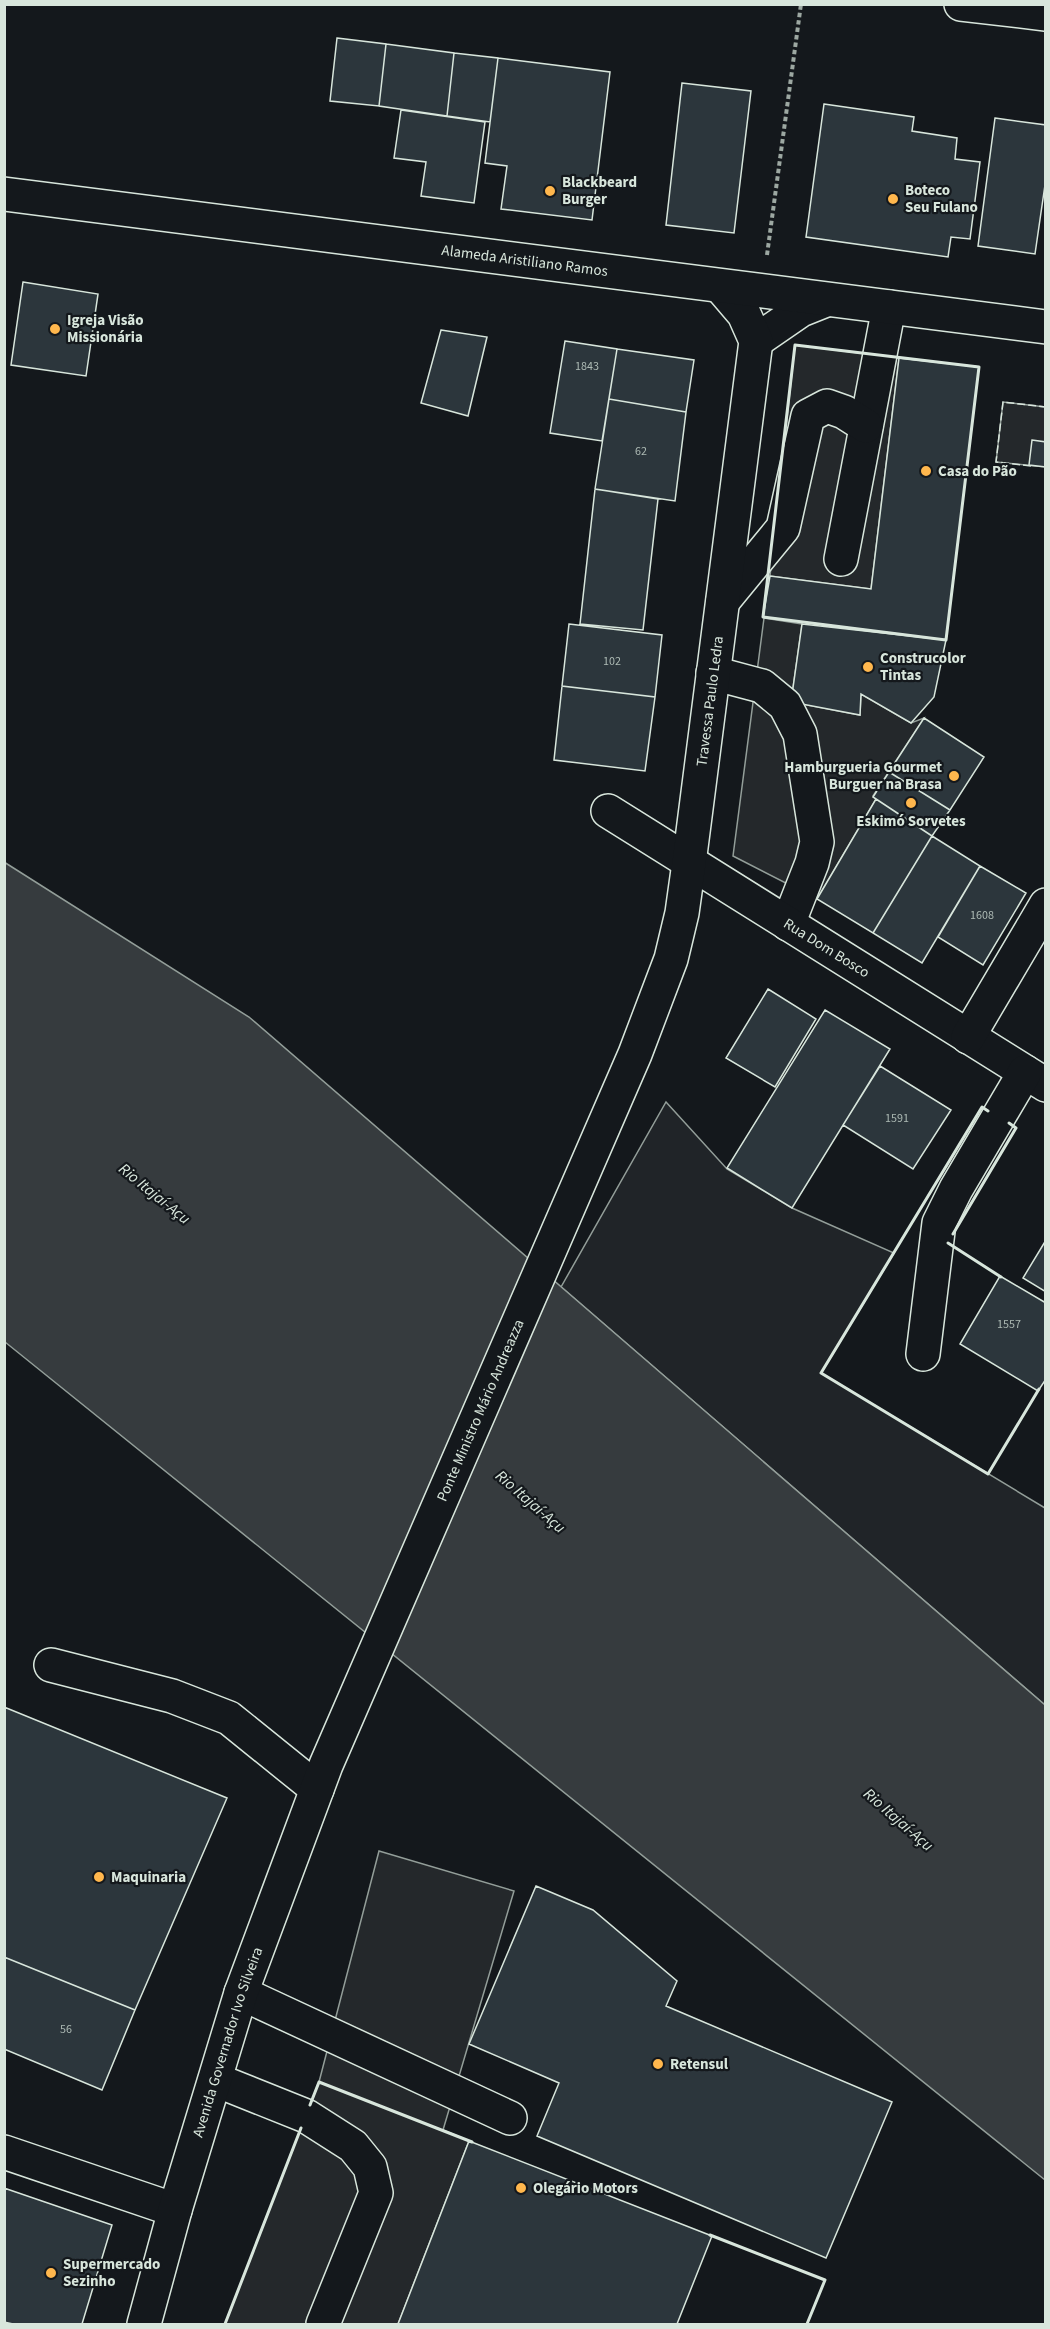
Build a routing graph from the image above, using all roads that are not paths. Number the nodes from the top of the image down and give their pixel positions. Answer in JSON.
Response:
{"nodes":[{"id":1,"x":961,"y":4,"type":"edge"},
{"id":2,"x":1046,"y":14,"type":"edge"},
{"id":3,"x":4,"y":194,"type":"edge"},
{"id":4,"x":721,"y":287,"type":"junction"},
{"id":5,"x":826,"y":300,"type":"junction"},
{"id":6,"x":889,"y":308,"type":"junction"},
{"id":7,"x":1046,"y":327,"type":"edge"},
{"id":8,"x":756,"y":341,"type":"junction"},
{"id":9,"x":866,"y":426,"type":"junction"},
{"id":10,"x":842,"y":559,"type":"dead end"},
{"id":11,"x":723,"y":601,"type":"junction"},
{"id":12,"x":713,"y":673,"type":"junction"},
{"id":13,"x":608,"y":811,"type":"dead end"},
{"id":14,"x":689,"y":863,"type":"junction"},
{"id":15,"x":1046,"y":905,"type":"edge"},
{"id":16,"x":788,"y":924,"type":"junction"},
{"id":17,"x":968,"y":1037,"type":"junction"},
{"id":18,"x":635,"y":1054,"type":"joint"},
{"id":19,"x":1035,"y":1078,"type":"edge"},
{"id":20,"x":923,"y":1354,"type":"dead end"},
{"id":21,"x":51,"y":1665,"type":"dead end"},
{"id":22,"x":321,"y":1777,"type":"junction"},
{"id":23,"x":241,"y":1993,"type":"junction"},
{"id":24,"x":216,"y":2080,"type":"junction"},
{"id":25,"x":510,"y":2118,"type":"dead end"},
{"id":26,"x":4,"y":2152,"type":"edge"},
{"id":27,"x":175,"y":2210,"type":"junction"},
{"id":28,"x":144,"y":2325,"type":"edge"},
{"id":29,"x":323,"y":2325,"type":"edge"}],
"edges":[{"from":1,"to":2,"type":"street"},
{"from":3,"to":4,"type":"street","name":"Alameda Aristiliano Ramos"},
{"from":4,"to":5,"type":"street","name":"Alameda Aristiliano Ramos"},
{"from":4,"to":8,"type":"street"},
{"from":5,"to":6,"type":"street","name":"Alameda Aristiliano Ramos"},
{"from":5,"to":8,"type":"street"},
{"from":6,"to":7,"type":"street","name":"Alameda Aristiliano Ramos"},
{"from":6,"to":9,"type":"street"},
{"from":8,"to":11,"type":"street","name":"Travessa Paulo Ledra"},
{"from":9,"to":10,"type":"street"},
{"from":9,"to":11,"type":"street"},
{"from":11,"to":12,"type":"street","name":"Travessa Paulo Ledra"},
{"from":12,"to":14,"type":"street","name":"Travessa Paulo Ledra"},
{"from":12,"to":16,"type":"street"},
{"from":13,"to":14,"type":"street","name":"Rua Dom Bosco"},
{"from":14,"to":16,"type":"street","name":"Rua Dom Bosco"},
{"from":14,"to":18,"type":"street","name":"Travessa Paulo Ledra"},
{"from":15,"to":17,"type":"street"},
{"from":16,"to":17,"type":"street","name":"Rua Dom Bosco"},
{"from":17,"to":19,"type":"street","name":"Rua Dom Bosco"},
{"from":18,"to":22,"type":"street","name":"Ponte Ministro Mário Andreazza"},
{"from":19,"to":20,"type":"street"},
{"from":21,"to":22,"type":"street"},
{"from":22,"to":23,"type":"street","name":"Avenida Governador Ivo Silveira"},
{"from":23,"to":24,"type":"street","name":"Avenida Governador Ivo Silveira"},
{"from":23,"to":25,"type":"street"},
{"from":24,"to":27,"type":"street","name":"Avenida Governador Ivo Silveira"},
{"from":24,"to":29,"type":"street"},
{"from":26,"to":27,"type":"street"},
{"from":27,"to":28,"type":"street","name":"Avenida Governador Ivo Silveira"}]}
